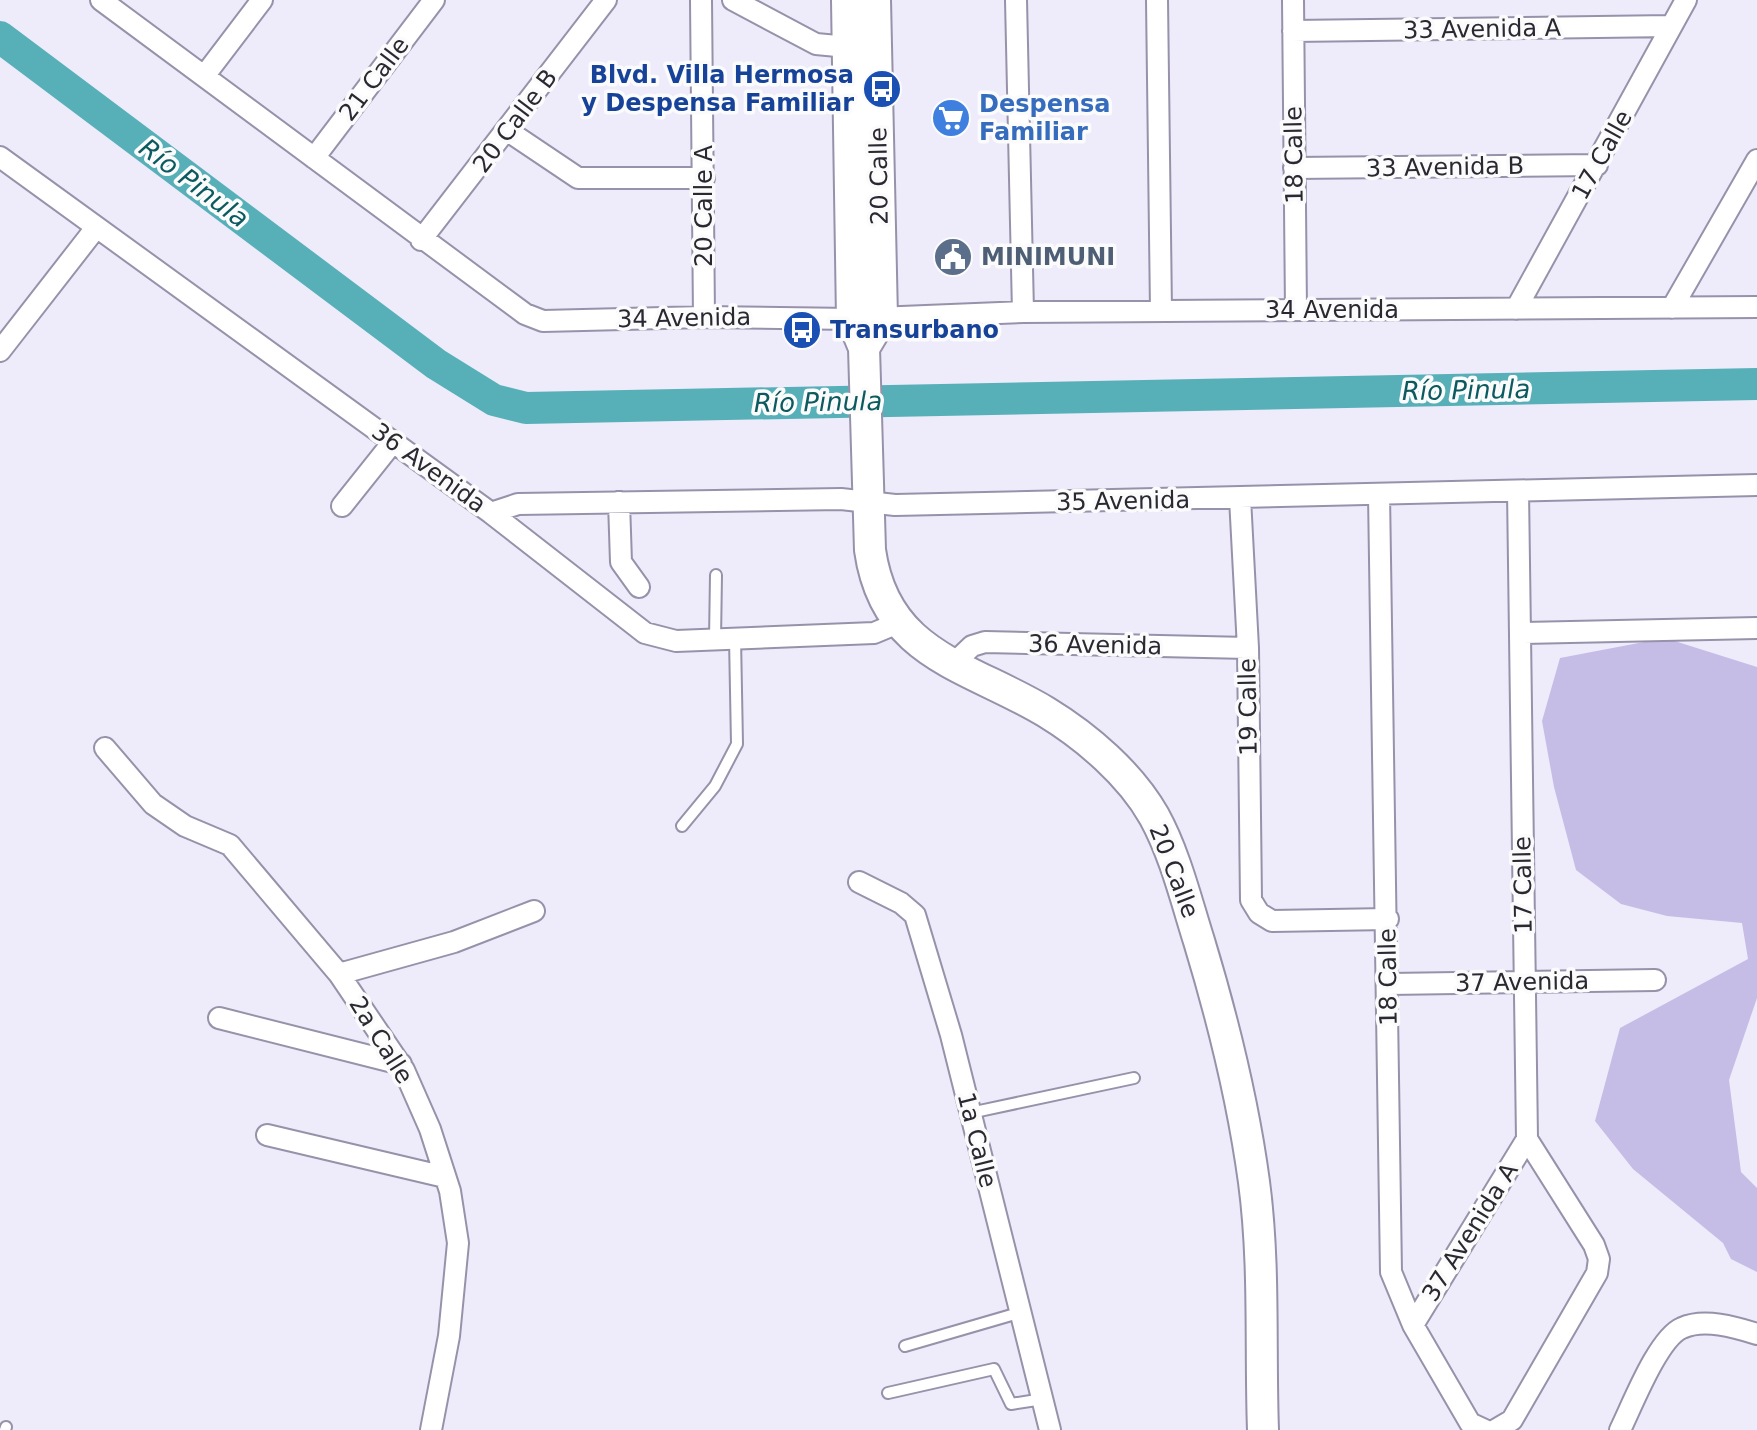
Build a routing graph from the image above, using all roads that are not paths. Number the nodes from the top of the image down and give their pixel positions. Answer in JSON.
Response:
{"nodes":[{"id":1,"x":101,"y":0,"type":"edge"},
{"id":2,"x":262,"y":0,"type":"edge"},
{"id":3,"x":434,"y":0,"type":"edge"},
{"id":4,"x":606,"y":0,"type":"edge"},
{"id":5,"x":701,"y":0,"type":"edge"},
{"id":6,"x":733,"y":0,"type":"edge"},
{"id":7,"x":847,"y":0,"type":"edge"},
{"id":8,"x":875,"y":0,"type":"edge"},
{"id":9,"x":1016,"y":0,"type":"edge"},
{"id":10,"x":1157,"y":0,"type":"edge"},
{"id":11,"x":1293,"y":0,"type":"edge"},
{"id":12,"x":1686,"y":0,"type":"edge"},
{"id":13,"x":1671,"y":26,"type":"junction"},
{"id":14,"x":1293,"y":31,"type":"junction"},
{"id":15,"x":848,"y":47,"type":"junction"},
{"id":16,"x":205,"y":75,"type":"junction"},
{"id":17,"x":508,"y":131,"type":"junction"},
{"id":18,"x":0,"y":157,"type":"edge"},
{"id":19,"x":314,"y":158,"type":"junction"},
{"id":20,"x":1757,"y":160,"type":"edge"},
{"id":21,"x":1597,"y":165,"type":"junction"},
{"id":22,"x":1294,"y":168,"type":"junction"},
{"id":23,"x":704,"y":178,"type":"junction"},
{"id":24,"x":95,"y":229,"type":"junction"},
{"id":25,"x":421,"y":240,"type":"junction"},
{"id":26,"x":1757,"y":307,"type":"edge"},
{"id":27,"x":1672,"y":308,"type":"junction"},
{"id":28,"x":1516,"y":309,"type":"junction"},
{"id":29,"x":1296,"y":310,"type":"junction"},
{"id":30,"x":1161,"y":311,"type":"junction"},
{"id":31,"x":1023,"y":312,"type":"junction"},
{"id":32,"x":704,"y":317,"type":"junction"},
{"id":33,"x":882,"y":318,"type":"junction"},
{"id":34,"x":852,"y":319,"type":"junction"},
{"id":35,"x":0,"y":351,"type":"edge"},
{"id":36,"x":865,"y":359,"type":"junction"},
{"id":37,"x":393,"y":442,"type":"junction"},
{"id":38,"x":1757,"y":485,"type":"edge"},
{"id":39,"x":1518,"y":491,"type":"junction"},
{"id":40,"x":1379,"y":494,"type":"junction"},
{"id":41,"x":1240,"y":498,"type":"junction"},
{"id":42,"x":619,"y":502,"type":"junction"},
{"id":43,"x":868,"y":502,"type":"junction"},
{"id":44,"x":342,"y":506,"type":"dead end"},
{"id":45,"x":491,"y":513,"type":"junction"},
{"id":46,"x":716,"y":575,"type":"dead end"},
{"id":47,"x":639,"y":587,"type":"dead end"},
{"id":48,"x":898,"y":623,"type":"junction"},
{"id":49,"x":1757,"y":628,"type":"edge"},
{"id":50,"x":1520,"y":633,"type":"junction"},
{"id":51,"x":725,"y":639,"type":"junction"},
{"id":52,"x":1248,"y":648,"type":"junction"},
{"id":53,"x":951,"y":666,"type":"junction"},
{"id":54,"x":105,"y":748,"type":"dead end"},
{"id":55,"x":682,"y":826,"type":"dead end"},
{"id":56,"x":859,"y":882,"type":"dead end"},
{"id":57,"x":534,"y":911,"type":"dead end"},
{"id":58,"x":1388,"y":919,"type":"junction"},
{"id":59,"x":339,"y":974,"type":"junction"},
{"id":60,"x":1655,"y":980,"type":"dead end"},
{"id":61,"x":1525,"y":982,"type":"junction"},
{"id":62,"x":1389,"y":984,"type":"junction"},
{"id":63,"x":219,"y":1018,"type":"dead end"},
{"id":64,"x":401,"y":1064,"type":"junction"},
{"id":65,"x":1134,"y":1078,"type":"dead end"},
{"id":66,"x":970,"y":1113,"type":"junction"},
{"id":67,"x":267,"y":1135,"type":"dead end"},
{"id":68,"x":1527,"y":1139,"type":"junction"},
{"id":69,"x":445,"y":1177,"type":"junction"},
{"id":70,"x":1022,"y":1312,"type":"junction"},
{"id":71,"x":1413,"y":1325,"type":"junction"},
{"id":72,"x":1757,"y":1334,"type":"edge"},
{"id":73,"x":905,"y":1346,"type":"dead end"},
{"id":74,"x":888,"y":1393,"type":"dead end"},
{"id":75,"x":1043,"y":1399,"type":"junction"},
{"id":76,"x":431,"y":1430,"type":"edge"},
{"id":77,"x":1050,"y":1430,"type":"edge"},
{"id":78,"x":1263,"y":1430,"type":"edge"},
{"id":79,"x":1485,"y":1430,"type":"edge"},
{"id":80,"x":1495,"y":1430,"type":"edge"},
{"id":81,"x":1620,"y":1430,"type":"edge"}],
"edges":[{"from":1,"to":16,"type":"street","name":"34 Avenida"},
{"from":2,"to":16,"type":"street"},
{"from":3,"to":19,"type":"street","name":"21 Calle"},
{"from":4,"to":17,"type":"street","name":"20 Calle B"},
{"from":5,"to":23,"type":"street","name":"20 Calle A"},
{"from":6,"to":15,"type":"street"},
{"from":7,"to":15,"type":"main road","name":"20 Calle"},
{"from":8,"to":33,"type":"main road","name":"20 Calle"},
{"from":9,"to":31,"type":"street"},
{"from":10,"to":30,"type":"street"},
{"from":11,"to":14,"type":"street","name":"18 Calle"},
{"from":12,"to":13,"type":"street","name":"17 Calle"},
{"from":13,"to":14,"type":"street","name":"33 Avenida A"},
{"from":13,"to":21,"type":"street","name":"17 Calle"},
{"from":14,"to":22,"type":"street","name":"18 Calle"},
{"from":15,"to":34,"type":"main road","name":"20 Calle"},
{"from":16,"to":19,"type":"street","name":"34 Avenida"},
{"from":17,"to":23,"type":"street"},
{"from":17,"to":25,"type":"street","name":"20 Calle B"},
{"from":18,"to":24,"type":"street","name":"36 Avenida"},
{"from":19,"to":25,"type":"street","name":"34 Avenida"},
{"from":20,"to":27,"type":"street"},
{"from":21,"to":22,"type":"street","name":"33 Avenida B"},
{"from":21,"to":28,"type":"street","name":"17 Calle"},
{"from":22,"to":29,"type":"street","name":"18 Calle"},
{"from":23,"to":32,"type":"street","name":"20 Calle A"},
{"from":24,"to":35,"type":"street"},
{"from":24,"to":37,"type":"street","name":"36 Avenida"},
{"from":25,"to":32,"type":"street","name":"34 Avenida"},
{"from":26,"to":27,"type":"street","name":"34 Avenida"},
{"from":27,"to":28,"type":"street","name":"34 Avenida"},
{"from":28,"to":29,"type":"street","name":"34 Avenida"},
{"from":29,"to":30,"type":"street","name":"34 Avenida"},
{"from":30,"to":31,"type":"street","name":"34 Avenida"},
{"from":31,"to":33,"type":"street","name":"34 Avenida"},
{"from":32,"to":34,"type":"street","name":"34 Avenida"},
{"from":33,"to":34,"type":"street","name":"34 Avenida"},
{"from":33,"to":36,"type":"main road"},
{"from":34,"to":36,"type":"main road","name":"20 Calle"},
{"from":36,"to":43,"type":"main road","name":"20 Calle"},
{"from":37,"to":44,"type":"street"},
{"from":37,"to":45,"type":"street","name":"36 Avenida"},
{"from":38,"to":39,"type":"street","name":"35 Avenida"},
{"from":39,"to":40,"type":"street","name":"35 Avenida"},
{"from":39,"to":50,"type":"street","name":"17 Calle"},
{"from":40,"to":41,"type":"street","name":"35 Avenida"},
{"from":40,"to":58,"type":"street","name":"18 Calle"},
{"from":41,"to":43,"type":"street","name":"35 Avenida"},
{"from":41,"to":52,"type":"street","name":"19 Calle"},
{"from":42,"to":43,"type":"street","name":"35 Avenida"},
{"from":42,"to":45,"type":"street","name":"35 Avenida"},
{"from":42,"to":47,"type":"street"},
{"from":43,"to":48,"type":"main road","name":"20 Calle"},
{"from":45,"to":51,"type":"street","name":"36 Avenida"},
{"from":46,"to":51,"type":"lane"},
{"from":48,"to":51,"type":"street","name":"36 Avenida"},
{"from":48,"to":53,"type":"main road","name":"20 Calle"},
{"from":49,"to":50,"type":"street"},
{"from":50,"to":61,"type":"street","name":"17 Calle"},
{"from":51,"to":55,"type":"lane"},
{"from":52,"to":53,"type":"street","name":"36 Avenida"},
{"from":52,"to":58,"type":"street","name":"19 Calle"},
{"from":53,"to":78,"type":"main road","name":"20 Calle"},
{"from":54,"to":59,"type":"street","name":"2a Calle"},
{"from":56,"to":66,"type":"street","name":"1a Calle"},
{"from":57,"to":59,"type":"street"},
{"from":58,"to":62,"type":"street","name":"18 Calle"},
{"from":59,"to":64,"type":"street","name":"2a Calle"},
{"from":60,"to":61,"type":"street","name":"37 Avenida"},
{"from":61,"to":62,"type":"street","name":"37 Avenida"},
{"from":61,"to":68,"type":"street","name":"17 Calle"},
{"from":62,"to":71,"type":"street","name":"18 Calle"},
{"from":63,"to":64,"type":"street"},
{"from":64,"to":69,"type":"street","name":"2a Calle"},
{"from":65,"to":66,"type":"lane"},
{"from":66,"to":70,"type":"street","name":"1a Calle"},
{"from":67,"to":69,"type":"street"},
{"from":68,"to":71,"type":"street","name":"37 Avenida A"},
{"from":68,"to":80,"type":"street"},
{"from":69,"to":76,"type":"street","name":"2a Calle"},
{"from":70,"to":73,"type":"lane"},
{"from":70,"to":75,"type":"street","name":"1a Calle"},
{"from":71,"to":79,"type":"street","name":"18 Calle"},
{"from":72,"to":81,"type":"street"},
{"from":74,"to":75,"type":"lane"},
{"from":75,"to":77,"type":"street","name":"1a Calle"}]}
